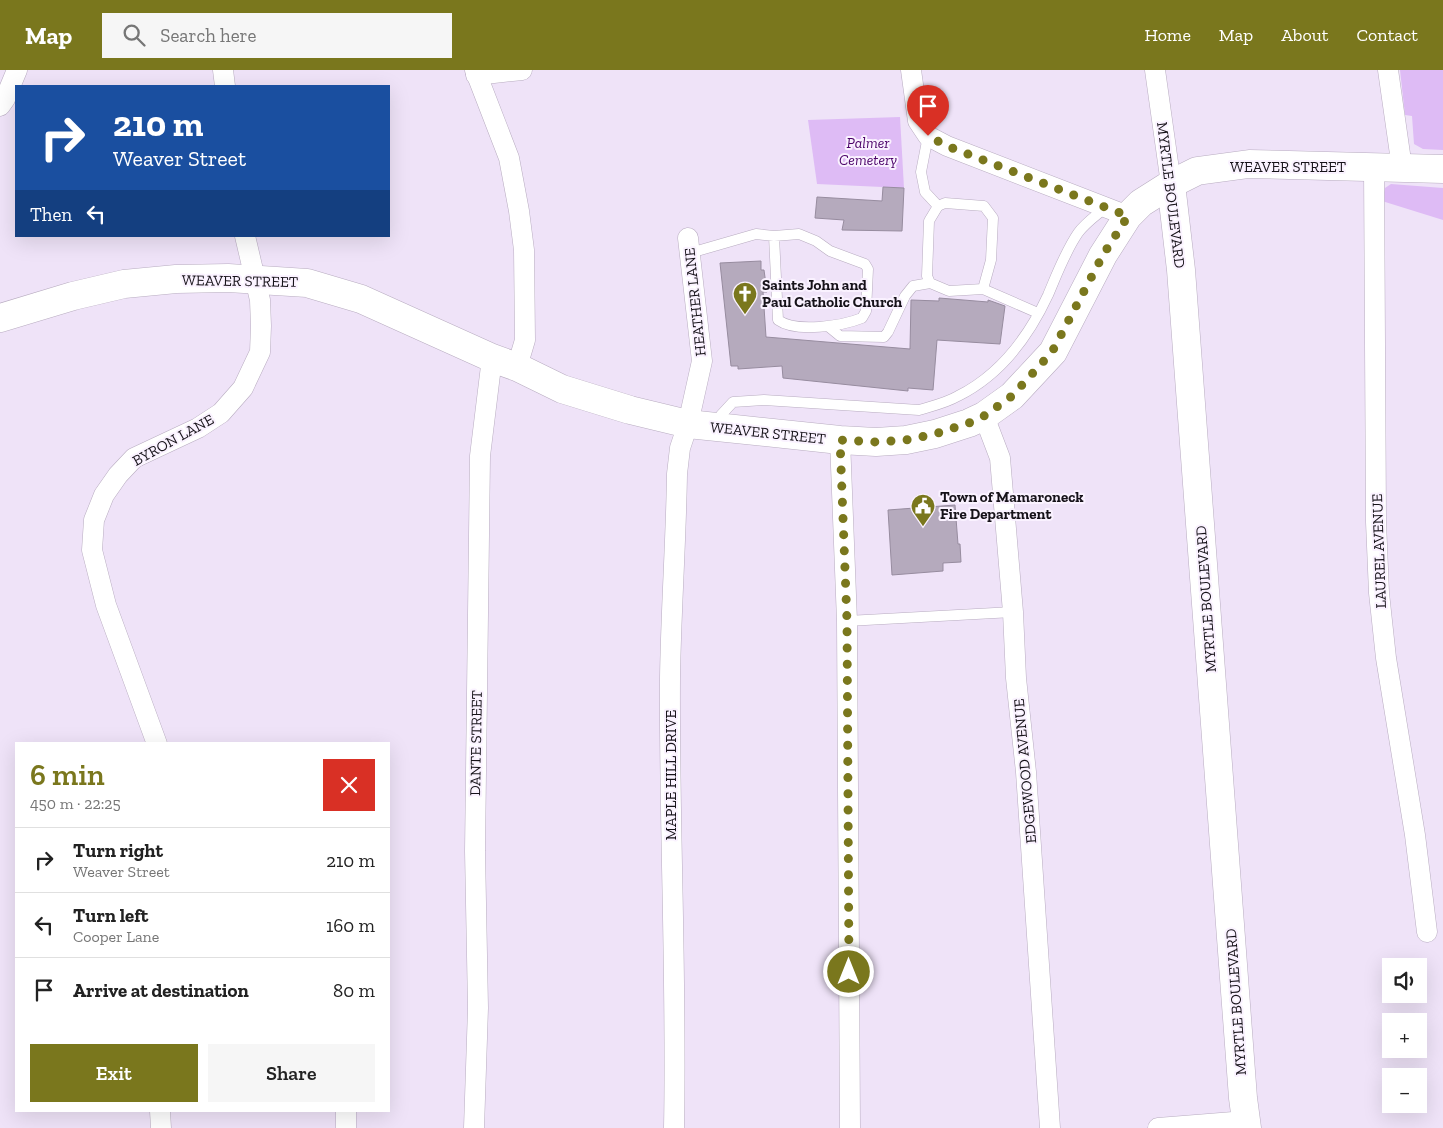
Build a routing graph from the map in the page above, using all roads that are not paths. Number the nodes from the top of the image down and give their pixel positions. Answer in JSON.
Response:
{"nodes":[{"id":1,"x":17,"y":70,"type":"edge"},
{"id":2,"x":223,"y":70,"type":"edge"},
{"id":3,"x":522,"y":70,"type":"edge"},
{"id":4,"x":911,"y":70,"type":"edge"},
{"id":5,"x":1155,"y":70,"type":"edge"},
{"id":6,"x":1388,"y":70,"type":"edge"},
{"id":7,"x":476,"y":72,"type":"edge"},
{"id":8,"x":225,"y":85,"type":"edge"},
{"id":9,"x":0,"y":106,"type":"edge"},
{"id":10,"x":928,"y":136,"type":"junction"},
{"id":11,"x":1374,"y":167,"type":"junction"},
{"id":12,"x":1402,"y":168,"type":"junction"},
{"id":13,"x":1443,"y":169,"type":"edge"},
{"id":14,"x":1171,"y":184,"type":"junction"},
{"id":15,"x":938,"y":206,"type":"junction"},
{"id":16,"x":1117,"y":211,"type":"junction"},
{"id":17,"x":774,"y":236,"type":"junction"},
{"id":18,"x":245,"y":237,"type":"edge"},
{"id":19,"x":689,"y":245,"type":"joint"},
{"id":20,"x":255,"y":279,"type":"junction"},
{"id":21,"x":930,"y":283,"type":"junction"},
{"id":22,"x":983,"y":289,"type":"junction"},
{"id":23,"x":1038,"y":313,"type":"junction"},
{"id":24,"x":0,"y":318,"type":"edge"},
{"id":25,"x":829,"y":327,"type":"junction"},
{"id":26,"x":492,"y":358,"type":"junction"},
{"id":27,"x":517,"y":367,"type":"junction"},
{"id":28,"x":984,"y":416,"type":"junction"},
{"id":29,"x":688,"y":424,"type":"junction"},
{"id":30,"x":718,"y":427,"type":"junction"},
{"id":31,"x":840,"y":440,"type":"junction"},
{"id":32,"x":1013,"y":612,"type":"junction"},
{"id":33,"x":847,"y":621,"type":"junction"},
{"id":34,"x":156,"y":742,"type":"edge"},
{"id":35,"x":1426,"y":932,"type":"dead end"},
{"id":36,"x":160,"y":1112,"type":"edge"},
{"id":37,"x":346,"y":1112,"type":"edge"},
{"id":38,"x":1246,"y":1124,"type":"edge"},
{"id":39,"x":161,"y":1128,"type":"edge"},
{"id":40,"x":346,"y":1128,"type":"edge"},
{"id":41,"x":474,"y":1128,"type":"edge"},
{"id":42,"x":674,"y":1128,"type":"edge"},
{"id":43,"x":850,"y":1128,"type":"edge"},
{"id":44,"x":1050,"y":1128,"type":"edge"},
{"id":45,"x":1158,"y":1128,"type":"edge"}],
"edges":[{"from":1,"to":9,"type":"street"},
{"from":2,"to":8,"type":"street"},
{"from":3,"to":7,"type":"street"},
{"from":4,"to":10,"type":"street"},
{"from":5,"to":14,"type":"street","name":"MYRTLE BOULEVARD"},
{"from":6,"to":12,"type":"street"},
{"from":7,"to":27,"type":"street"},
{"from":10,"to":15,"type":"lane"},
{"from":10,"to":16,"type":"street"},
{"from":11,"to":12,"type":"main road","name":"WEAVER STREET"},
{"from":11,"to":14,"type":"main road","name":"WEAVER STREET"},
{"from":11,"to":35,"type":"street","name":"LAUREL AVENUE"},
{"from":12,"to":13,"type":"main road","name":"WEAVER STREET"},
{"from":14,"to":16,"type":"main road","name":"WEAVER STREET"},
{"from":14,"to":38,"type":"main road","name":"MYRTLE BOULEVARD"},
{"from":15,"to":21,"type":"lane"},
{"from":15,"to":22,"type":"lane"},
{"from":16,"to":23,"type":"lane"},
{"from":16,"to":28,"type":"main road","name":"WEAVER STREET"},
{"from":17,"to":19,"type":"lane"},
{"from":17,"to":25,"type":"lane"},
{"from":17,"to":25,"type":"lane"},
{"from":18,"to":20,"type":"street","name":"BYRON LANE"},
{"from":19,"to":29,"type":"street","name":"HEATHER LANE"},
{"from":20,"to":24,"type":"main road","name":"WEAVER STREET"},
{"from":20,"to":26,"type":"main road","name":"WEAVER STREET"},
{"from":20,"to":34,"type":"street","name":"BYRON LANE"},
{"from":21,"to":22,"type":"lane"},
{"from":21,"to":25,"type":"lane"},
{"from":22,"to":23,"type":"lane"},
{"from":23,"to":30,"type":"lane"},
{"from":26,"to":27,"type":"main road","name":"WEAVER STREET"},
{"from":26,"to":41,"type":"street","name":"DANTE STREET"},
{"from":27,"to":29,"type":"main road","name":"WEAVER STREET"},
{"from":28,"to":31,"type":"main road","name":"WEAVER STREET"},
{"from":28,"to":32,"type":"street","name":"EDGEWOOD AVENUE"},
{"from":29,"to":30,"type":"main road","name":"WEAVER STREET"},
{"from":29,"to":42,"type":"street","name":"MAPLE HILL DRIVE"},
{"from":30,"to":31,"type":"main road","name":"WEAVER STREET"},
{"from":31,"to":33,"type":"street"},
{"from":32,"to":33,"type":"lane"},
{"from":32,"to":44,"type":"street","name":"EDGEWOOD AVENUE"},
{"from":33,"to":43,"type":"street"},
{"from":36,"to":39,"type":"street"},
{"from":37,"to":40,"type":"street"},
{"from":38,"to":45,"type":"street"}]}
